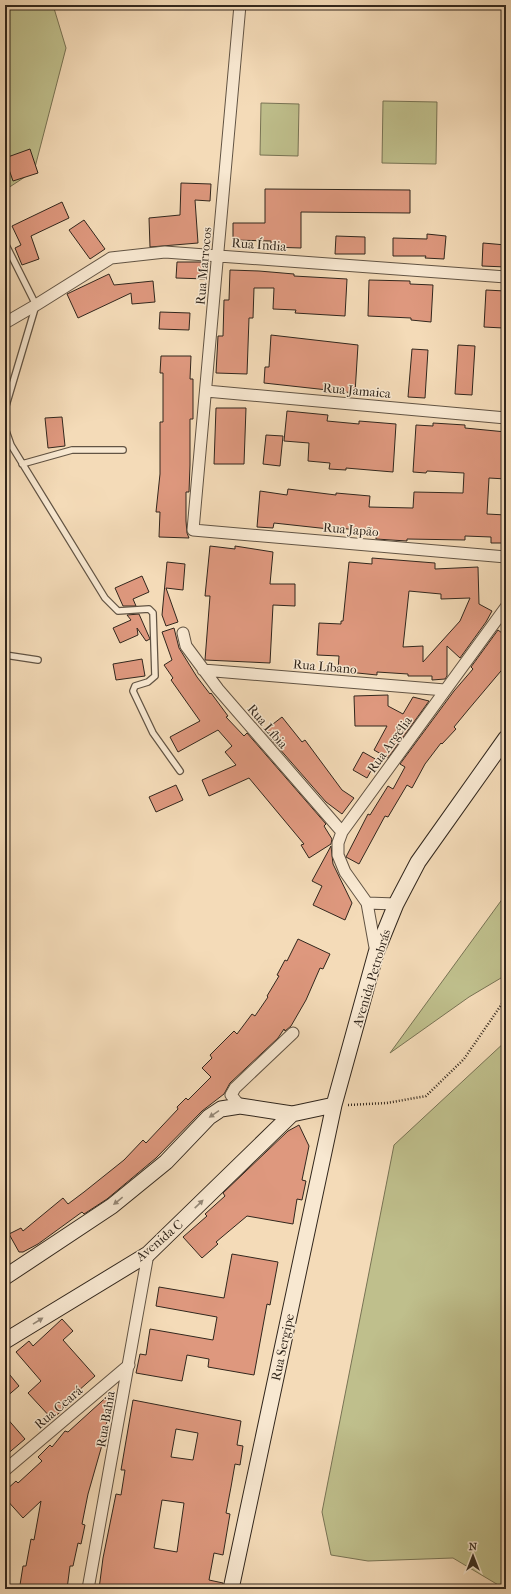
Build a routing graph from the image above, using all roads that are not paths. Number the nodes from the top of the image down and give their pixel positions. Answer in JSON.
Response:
{"nodes":[{"id":1,"x":240,"y":5,"type":"edge"},
{"id":2,"x":5,"y":243,"type":"edge"},
{"id":3,"x":218,"y":255,"type":"junction"},
{"id":4,"x":506,"y":277,"type":"edge"},
{"id":5,"x":36,"y":305,"type":"junction"},
{"id":6,"x":5,"y":323,"type":"edge"},
{"id":7,"x":206,"y":391,"type":"junction"},
{"id":8,"x":5,"y":409,"type":"edge"},
{"id":9,"x":506,"y":418,"type":"edge"},
{"id":10,"x":5,"y":428,"type":"edge"},
{"id":11,"x":123,"y":450,"type":"dead end"},
{"id":12,"x":22,"y":464,"type":"junction"},
{"id":13,"x":193,"y":530,"type":"joint"},
{"id":14,"x":506,"y":557,"type":"edge"},
{"id":15,"x":506,"y":607,"type":"edge"},
{"id":16,"x":183,"y":633,"type":"dead end"},
{"id":17,"x":5,"y":655,"type":"edge"},
{"id":18,"x":38,"y":660,"type":"dead end"},
{"id":19,"x":203,"y":670,"type":"junction"},
{"id":20,"x":445,"y":690,"type":"junction"},
{"id":21,"x":506,"y":738,"type":"edge"},
{"id":22,"x":180,"y":771,"type":"dead end"},
{"id":23,"x":342,"y":832,"type":"junction"},
{"id":24,"x":367,"y":903,"type":"junction"},
{"id":25,"x":396,"y":904,"type":"junction"},
{"id":26,"x":376,"y":953,"type":"junction"},
{"id":27,"x":293,"y":1033,"type":"dead end"},
{"id":28,"x":334,"y":1105,"type":"junction"},
{"id":29,"x":240,"y":1106,"type":"junction"},
{"id":30,"x":292,"y":1114,"type":"junction"},
{"id":31,"x":148,"y":1254,"type":"junction"},
{"id":32,"x":5,"y":1277,"type":"edge"},
{"id":33,"x":5,"y":1341,"type":"edge"},
{"id":34,"x":129,"y":1365,"type":"junction"},
{"id":35,"x":5,"y":1470,"type":"edge"},
{"id":36,"x":88,"y":1589,"type":"edge"},
{"id":37,"x":231,"y":1589,"type":"edge"}],
"edges":[{"from":1,"to":3,"type":"street","name":"Rua Marrocos"},
{"from":2,"to":5,"type":"lane"},
{"from":3,"to":4,"type":"street","name":"Rua Índia"},
{"from":3,"to":5,"type":"street","name":"Rua Índia"},
{"from":3,"to":7,"type":"street","name":"Rua Marrocos"},
{"from":5,"to":6,"type":"street","name":"Rua Índia"},
{"from":5,"to":8,"type":"lane"},
{"from":7,"to":9,"type":"street","name":"Rua Jamaica"},
{"from":7,"to":13,"type":"street","name":"Rua Marrocos"},
{"from":10,"to":12,"type":"lane"},
{"from":11,"to":12,"type":"lane"},
{"from":12,"to":22,"type":"lane"},
{"from":13,"to":14,"type":"street","name":"Rua Japão"},
{"from":15,"to":20,"type":"street","name":"Rua Argélia"},
{"from":16,"to":19,"type":"street","name":"Rua Líbia"},
{"from":17,"to":18,"type":"lane"},
{"from":19,"to":20,"type":"street","name":"Rua Líbano"},
{"from":19,"to":23,"type":"street","name":"Rua Líbia"},
{"from":20,"to":23,"type":"street","name":"Rua Argélia"},
{"from":21,"to":25,"type":"main road","name":"Avenida Petrobrás"},
{"from":23,"to":24,"type":"street","name":"Rua Argélia"},
{"from":24,"to":25,"type":"street"},
{"from":24,"to":26,"type":"street","name":"Rua Argélia"},
{"from":25,"to":26,"type":"main road","name":"Avenida Petrobrás"},
{"from":26,"to":28,"type":"main road","name":"Avenida Petrobrás"},
{"from":27,"to":29,"type":"street"},
{"from":28,"to":30,"type":"main road"},
{"from":28,"to":37,"type":"main road","name":"Rua Sergipe"},
{"from":29,"to":30,"type":"main road"},
{"from":29,"to":32,"type":"main road","one_way":true},
{"from":31,"to":30,"type":"main road","name":"Avenida C","one_way":true},
{"from":33,"to":31,"type":"main road","name":"Avenida C","one_way":true},
{"from":31,"to":34,"type":"street","name":"Rua Bahia"},
{"from":34,"to":35,"type":"street","name":"Rua Ceará"},
{"from":34,"to":36,"type":"street","name":"Rua Bahia"}]}
